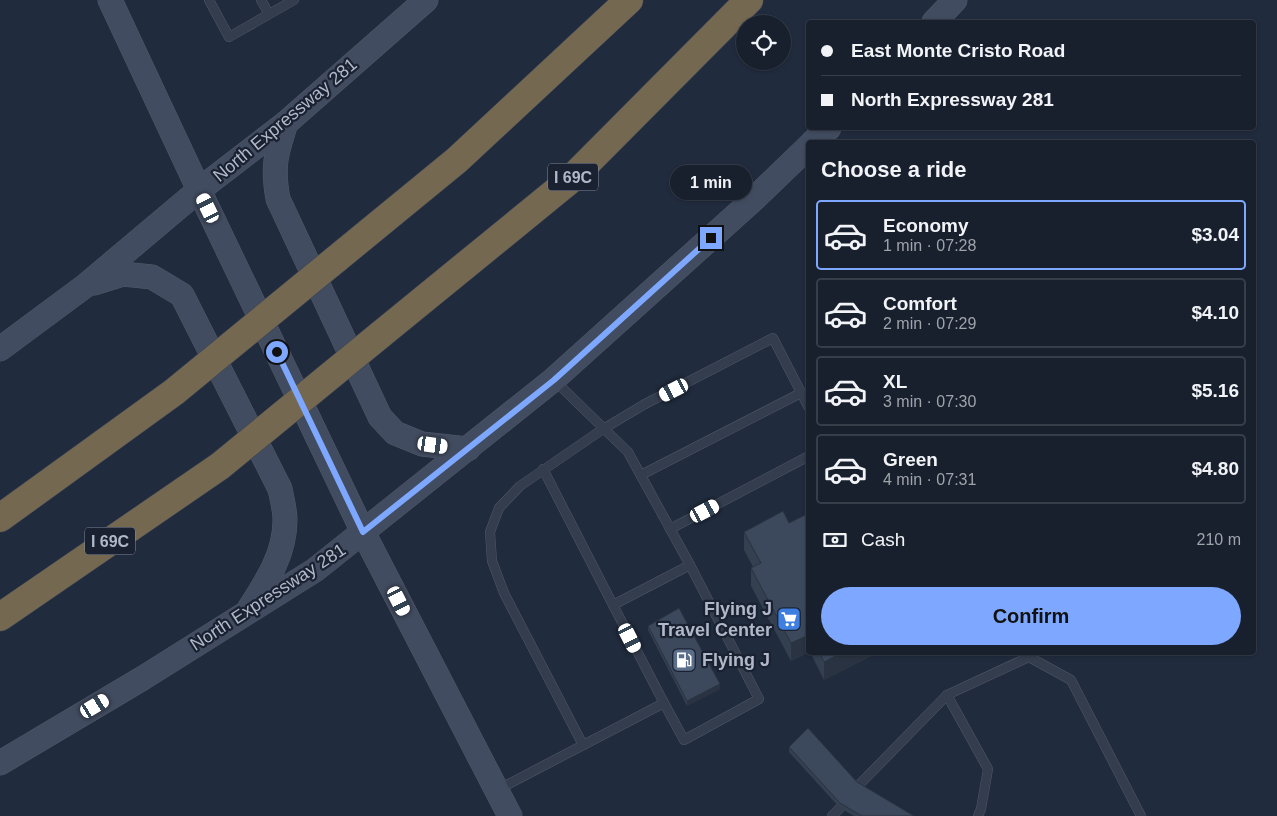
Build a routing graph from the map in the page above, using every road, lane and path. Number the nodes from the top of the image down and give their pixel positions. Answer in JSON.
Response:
{"nodes":[{"id":1,"x":110,"y":0,"type":"edge"},
{"id":2,"x":209,"y":0,"type":"edge"},
{"id":3,"x":260,"y":0,"type":"edge"},
{"id":4,"x":294,"y":0,"type":"edge"},
{"id":5,"x":426,"y":0,"type":"edge"},
{"id":6,"x":629,"y":0,"type":"edge"},
{"id":7,"x":749,"y":0,"type":"edge"},
{"id":8,"x":955,"y":0,"type":"edge"},
{"id":9,"x":269,"y":14,"type":"junction"},
{"id":10,"x":936,"y":20,"type":"edge"},
{"id":11,"x":286,"y":122,"type":"junction"},
{"id":12,"x":827,"y":130,"type":"edge"},
{"id":13,"x":815,"y":140,"type":"edge"},
{"id":14,"x":806,"y":149,"type":"edge"},
{"id":15,"x":199,"y":190,"type":"junction"},
{"id":16,"x":84,"y":286,"type":"junction"},
{"id":17,"x":0,"y":349,"type":"edge"},
{"id":18,"x":554,"y":380,"type":"junction"},
{"id":19,"x":801,"y":393,"type":"junction"},
{"id":20,"x":806,"y":402,"type":"edge"},
{"id":21,"x":603,"y":429,"type":"junction"},
{"id":22,"x":468,"y":449,"type":"junction"},
{"id":23,"x":806,"y":458,"type":"edge"},
{"id":24,"x":542,"y":469,"type":"junction"},
{"id":25,"x":640,"y":475,"type":"junction"},
{"id":26,"x":0,"y":518,"type":"edge"},
{"id":27,"x":670,"y":529,"type":"junction"},
{"id":28,"x":363,"y":532,"type":"junction"},
{"id":29,"x":690,"y":564,"type":"junction"},
{"id":30,"x":613,"y":605,"type":"junction"},
{"id":31,"x":247,"y":613,"type":"junction"},
{"id":32,"x":0,"y":617,"type":"edge"},
{"id":33,"x":947,"y":695,"type":"junction"},
{"id":34,"x":664,"y":703,"type":"junction"},
{"id":35,"x":583,"y":745,"type":"junction"},
{"id":36,"x":0,"y":763,"type":"edge"},
{"id":37,"x":857,"y":787,"type":"edge"},
{"id":38,"x":497,"y":790,"type":"junction"},
{"id":39,"x":840,"y":808,"type":"edge"},
{"id":40,"x":510,"y":816,"type":"edge"},
{"id":41,"x":832,"y":816,"type":"edge"},
{"id":42,"x":978,"y":816,"type":"edge"},
{"id":43,"x":1141,"y":816,"type":"edge"}],
"edges":[{"from":1,"to":15,"type":"main road"},
{"from":2,"to":9,"type":"lane"},
{"from":3,"to":9,"type":"lane"},
{"from":4,"to":9,"type":"lane"},
{"from":5,"to":11,"type":"main road","name":"North Expressway 281"},
{"from":6,"to":26,"type":"highway","bridge":true},
{"from":7,"to":32,"type":"highway","number":"I 69C","bridge":true},
{"from":8,"to":10,"type":"main road"},
{"from":11,"to":15,"type":"main road","name":"North Expressway 281"},
{"from":11,"to":22,"type":"main road"},
{"from":12,"to":13,"type":"main road"},
{"from":14,"to":18,"type":"main road","name":"North Expressway 281"},
{"from":15,"to":16,"type":"main road","name":"North Expressway 281"},
{"from":15,"to":28,"type":"main road"},
{"from":16,"to":17,"type":"main road","name":"North Expressway 281"},
{"from":16,"to":31,"type":"main road"},
{"from":18,"to":21,"type":"lane"},
{"from":18,"to":22,"type":"main road","name":"North Expressway 281"},
{"from":19,"to":20,"type":"lane"},
{"from":19,"to":21,"type":"lane"},
{"from":19,"to":25,"type":"lane"},
{"from":21,"to":24,"type":"lane"},
{"from":21,"to":25,"type":"lane"},
{"from":22,"to":28,"type":"main road","name":"North Expressway 281"},
{"from":23,"to":27,"type":"lane"},
{"from":24,"to":30,"type":"lane"},
{"from":24,"to":35,"type":"lane"},
{"from":25,"to":27,"type":"lane"},
{"from":27,"to":29,"type":"lane"},
{"from":28,"to":31,"type":"main road","name":"North Expressway 281"},
{"from":28,"to":38,"type":"main road"},
{"from":29,"to":30,"type":"lane"},
{"from":29,"to":34,"type":"lane"},
{"from":30,"to":34,"type":"lane"},
{"from":31,"to":36,"type":"main road","name":"North Expressway 281"},
{"from":33,"to":37,"type":"lane"},
{"from":33,"to":42,"type":"lane"},
{"from":33,"to":43,"type":"lane"},
{"from":34,"to":35,"type":"lane"},
{"from":35,"to":38,"type":"lane"},
{"from":38,"to":40,"type":"main road"},
{"from":39,"to":41,"type":"lane"}]}
